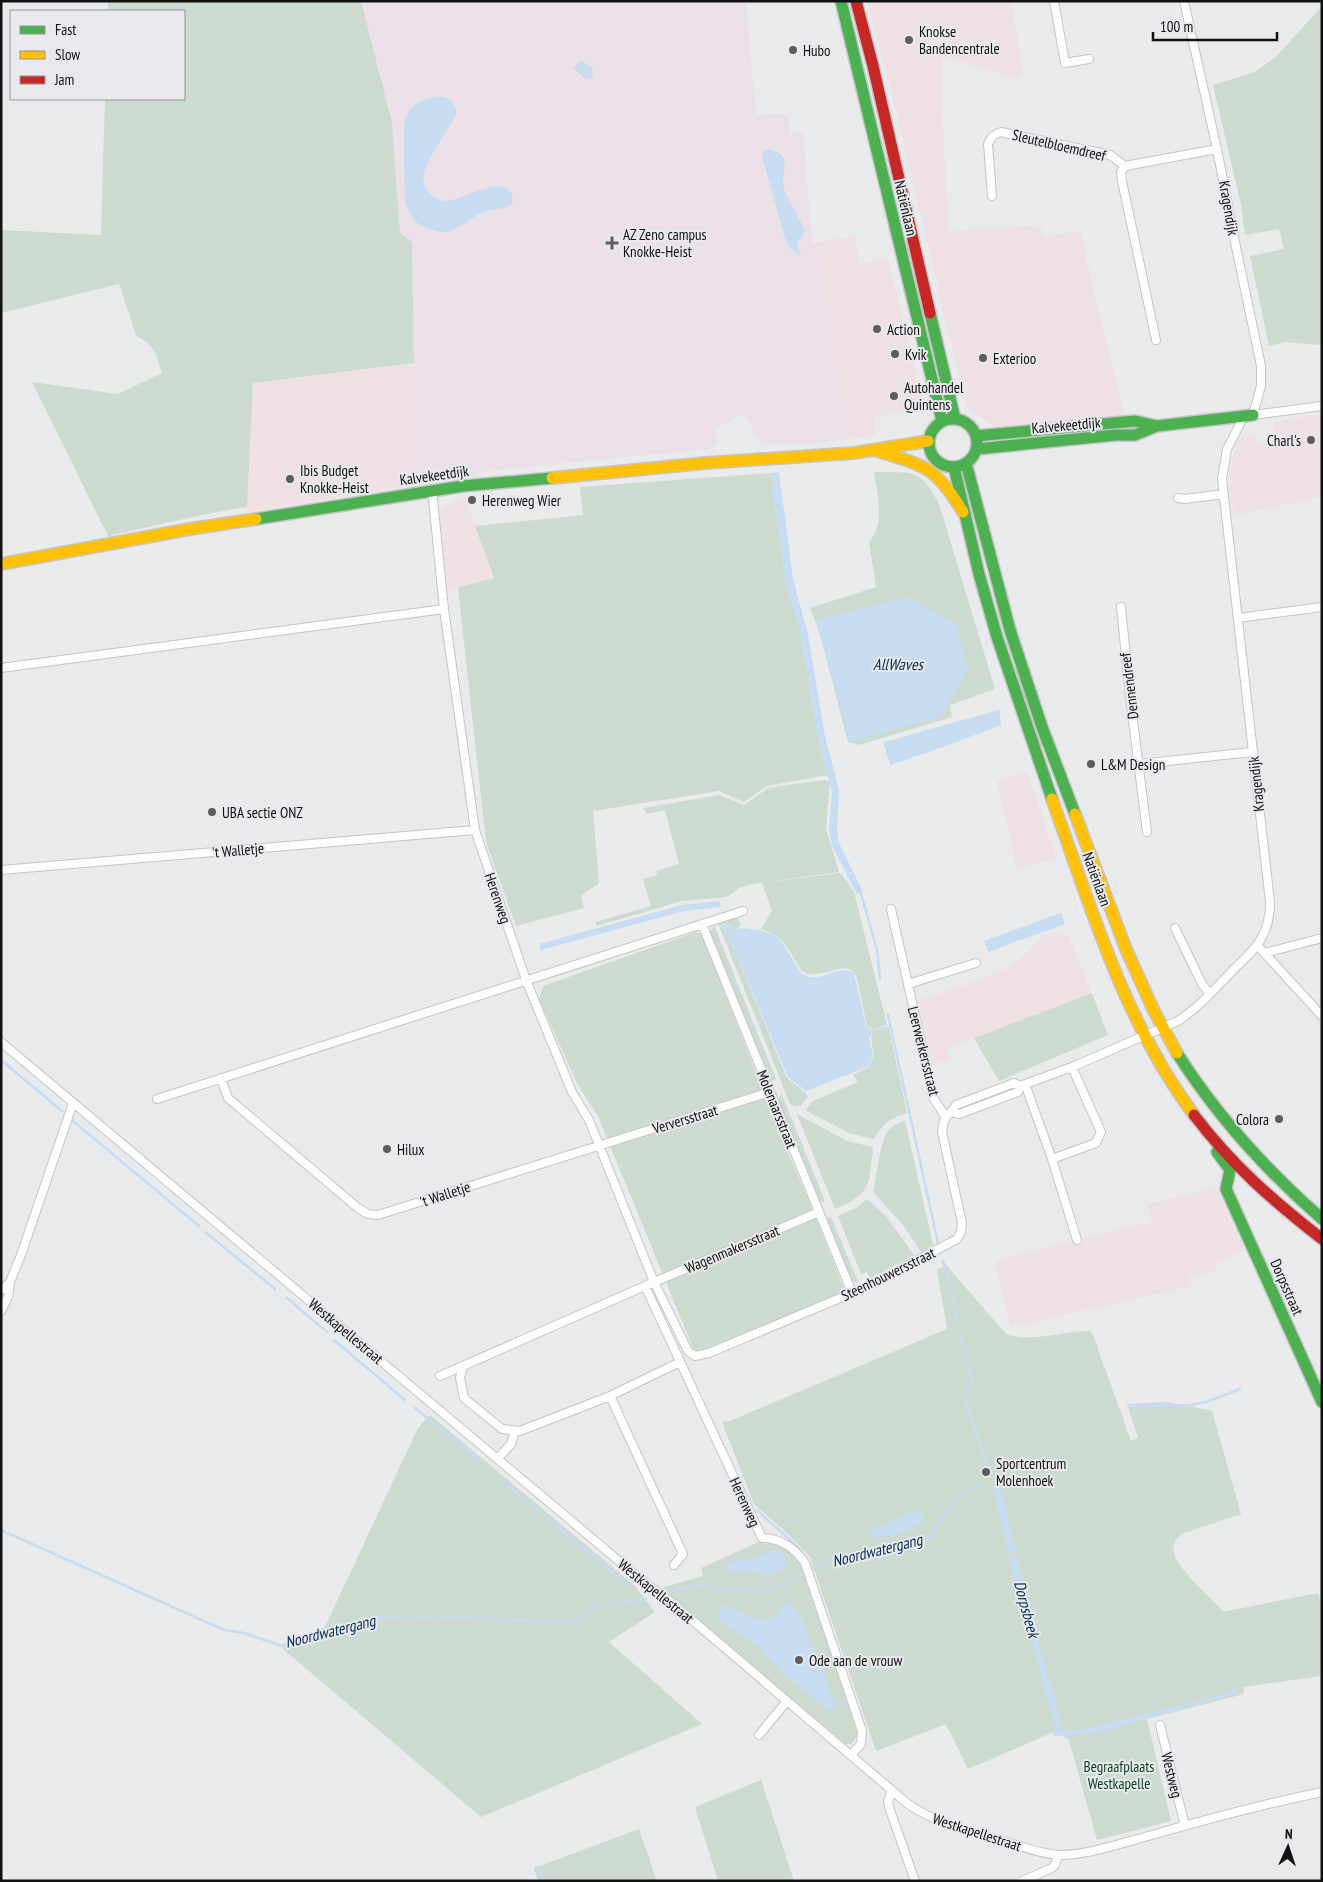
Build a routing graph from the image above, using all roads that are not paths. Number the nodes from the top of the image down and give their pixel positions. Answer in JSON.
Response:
{"nodes":[{"id":1,"x":841,"y":1,"type":"edge"},
{"id":2,"x":856,"y":1,"type":"edge"},
{"id":3,"x":1054,"y":1,"type":"edge"},
{"id":4,"x":1184,"y":1,"type":"edge"},
{"id":5,"x":1089,"y":59,"type":"dead end"},
{"id":6,"x":1217,"y":149,"type":"junction"},
{"id":7,"x":1125,"y":166,"type":"junction"},
{"id":8,"x":992,"y":196,"type":"dead end"},
{"id":9,"x":1156,"y":340,"type":"dead end"},
{"id":10,"x":1322,"y":406,"type":"edge"},
{"id":11,"x":1253,"y":415,"type":"junction"},
{"id":12,"x":1241,"y":417,"type":"junction"},
{"id":13,"x":954,"y":418,"type":"junction"},
{"id":14,"x":942,"y":421,"type":"junction"},
{"id":15,"x":1157,"y":426,"type":"junction"},
{"id":16,"x":976,"y":436,"type":"junction"},
{"id":17,"x":928,"y":441,"type":"junction"},
{"id":18,"x":976,"y":449,"type":"junction"},
{"id":19,"x":876,"y":451,"type":"junction"},
{"id":20,"x":966,"y":464,"type":"junction"},
{"id":21,"x":954,"y":467,"type":"junction"},
{"id":22,"x":432,"y":490,"type":"junction"},
{"id":23,"x":1224,"y":494,"type":"junction"},
{"id":24,"x":1178,"y":498,"type":"dead end"},
{"id":25,"x":965,"y":516,"type":"junction"},
{"id":26,"x":1,"y":564,"type":"edge"},
{"id":27,"x":1322,"y":606,"type":"edge"},
{"id":28,"x":1121,"y":607,"type":"dead end"},
{"id":29,"x":444,"y":609,"type":"junction"},
{"id":30,"x":1238,"y":618,"type":"junction"},
{"id":31,"x":1,"y":668,"type":"edge"},
{"id":32,"x":1252,"y":752,"type":"junction"},
{"id":33,"x":1139,"y":764,"type":"junction"},
{"id":34,"x":475,"y":830,"type":"junction"},
{"id":35,"x":1147,"y":832,"type":"dead end"},
{"id":36,"x":1,"y":870,"type":"edge"},
{"id":37,"x":891,"y":909,"type":"dead end"},
{"id":38,"x":743,"y":911,"type":"dead end"},
{"id":39,"x":702,"y":924,"type":"junction"},
{"id":40,"x":1175,"y":928,"type":"dead end"},
{"id":41,"x":1322,"y":938,"type":"edge"},
{"id":42,"x":1257,"y":945,"type":"junction"},
{"id":43,"x":1265,"y":953,"type":"junction"},
{"id":44,"x":976,"y":963,"type":"dead end"},
{"id":45,"x":526,"y":980,"type":"junction"},
{"id":46,"x":908,"y":984,"type":"junction"},
{"id":47,"x":1210,"y":994,"type":"junction"},
{"id":48,"x":1322,"y":1016,"type":"edge"},
{"id":49,"x":1162,"y":1027,"type":"junction"},
{"id":50,"x":1144,"y":1036,"type":"junction"},
{"id":51,"x":1,"y":1042,"type":"edge"},
{"id":52,"x":1072,"y":1067,"type":"junction"},
{"id":53,"x":221,"y":1078,"type":"junction"},
{"id":54,"x":1022,"y":1085,"type":"junction"},
{"id":55,"x":770,"y":1092,"type":"junction"},
{"id":56,"x":157,"y":1099,"type":"dead end"},
{"id":57,"x":73,"y":1103,"type":"junction"},
{"id":58,"x":948,"y":1114,"type":"junction"},
{"id":59,"x":1201,"y":1123,"type":"junction"},
{"id":60,"x":600,"y":1145,"type":"junction"},
{"id":61,"x":1052,"y":1159,"type":"junction"},
{"id":62,"x":1249,"y":1178,"type":"junction"},
{"id":63,"x":1230,"y":1181,"type":"junction"},
{"id":64,"x":819,"y":1212,"type":"junction"},
{"id":65,"x":1322,"y":1219,"type":"edge"},
{"id":66,"x":1322,"y":1239,"type":"edge"},
{"id":67,"x":1077,"y":1240,"type":"dead end"},
{"id":68,"x":10,"y":1282,"type":"junction"},
{"id":69,"x":654,"y":1282,"type":"junction"},
{"id":70,"x":645,"y":1286,"type":"junction"},
{"id":71,"x":1,"y":1289,"type":"edge"},
{"id":72,"x":852,"y":1293,"type":"junction"},
{"id":73,"x":1,"y":1311,"type":"edge"},
{"id":74,"x":695,"y":1356,"type":"joint"},
{"id":75,"x":680,"y":1362,"type":"junction"},
{"id":76,"x":463,"y":1366,"type":"junction"},
{"id":77,"x":440,"y":1376,"type":"dead end"},
{"id":78,"x":610,"y":1396,"type":"junction"},
{"id":79,"x":1322,"y":1402,"type":"edge"},
{"id":80,"x":515,"y":1431,"type":"junction"},
{"id":81,"x":498,"y":1458,"type":"junction"},
{"id":82,"x":674,"y":1565,"type":"dead end"},
{"id":83,"x":787,"y":1701,"type":"junction"},
{"id":84,"x":1160,"y":1725,"type":"dead end"},
{"id":85,"x":759,"y":1735,"type":"dead end"},
{"id":86,"x":851,"y":1755,"type":"junction"},
{"id":87,"x":892,"y":1790,"type":"junction"},
{"id":88,"x":1322,"y":1792,"type":"edge"},
{"id":89,"x":1185,"y":1826,"type":"junction"},
{"id":90,"x":1058,"y":1855,"type":"junction"},
{"id":91,"x":915,"y":1881,"type":"edge"},
{"id":92,"x":1022,"y":1881,"type":"edge"}],
"edges":[{"from":1,"to":14,"type":"main road","name":"Natiënlaan"},
{"from":2,"to":13,"type":"main road","name":"Natiënlaan"},
{"from":3,"to":5,"type":"street"},
{"from":4,"to":6,"type":"street","name":"Kragendijk"},
{"from":6,"to":7,"type":"street","name":"Sleutelbloemdreef"},
{"from":6,"to":11,"type":"street","name":"Kragendijk"},
{"from":7,"to":8,"type":"street","name":"Sleutelbloemdreef"},
{"from":7,"to":9,"type":"street","name":"Sleutelbloemdreef"},
{"from":10,"to":11,"type":"street","name":"Kalvekeetdijk"},
{"from":11,"to":12,"type":"main road","name":"Kalvekeetdijk"},
{"from":12,"to":15,"type":"main road","name":"Kalvekeetdijk"},
{"from":12,"to":23,"type":"street","name":"Kragendijk"},
{"from":13,"to":14,"type":"main road"},
{"from":13,"to":16,"type":"main road"},
{"from":14,"to":17,"type":"main road"},
{"from":15,"to":16,"type":"main road","name":"Kalvekeetdijk"},
{"from":15,"to":18,"type":"main road","name":"Kalvekeetdijk"},
{"from":16,"to":18,"type":"main road"},
{"from":17,"to":19,"type":"main road","name":"Kalvekeetdijk"},
{"from":17,"to":21,"type":"main road"},
{"from":18,"to":20,"type":"main road"},
{"from":19,"to":22,"type":"main road","name":"Kalvekeetdijk"},
{"from":19,"to":25,"type":"main road","name":"Kalvekeetdijk"},
{"from":20,"to":21,"type":"main road"},
{"from":20,"to":49,"type":"main road","name":"Natiënlaan"},
{"from":21,"to":25,"type":"main road","name":"Natiënlaan"},
{"from":22,"to":26,"type":"main road","name":"Kalvekeetdijk"},
{"from":22,"to":29,"type":"street","name":"Herenweg"},
{"from":23,"to":24,"type":"street"},
{"from":23,"to":30,"type":"street","name":"Kragendijk"},
{"from":25,"to":50,"type":"main road","name":"Natiënlaan"},
{"from":27,"to":30,"type":"street"},
{"from":28,"to":33,"type":"street","name":"Dennendreef"},
{"from":29,"to":31,"type":"street"},
{"from":29,"to":34,"type":"street","name":"Herenweg"},
{"from":30,"to":32,"type":"street","name":"Kragendijk"},
{"from":32,"to":33,"type":"street"},
{"from":32,"to":42,"type":"street","name":"Kragendijk"},
{"from":33,"to":35,"type":"street","name":"Dennendreef"},
{"from":34,"to":36,"type":"street","name":"'t Walletje"},
{"from":34,"to":45,"type":"street","name":"Herenweg"},
{"from":37,"to":46,"type":"street","name":"Leerwerkersstraat"},
{"from":38,"to":39,"type":"street"},
{"from":39,"to":45,"type":"street"},
{"from":39,"to":55,"type":"street","name":"Molenaarsstraat"},
{"from":40,"to":47,"type":"street"},
{"from":41,"to":43,"type":"street"},
{"from":42,"to":43,"type":"street"},
{"from":42,"to":47,"type":"street","name":"Kragendijk"},
{"from":43,"to":48,"type":"street"},
{"from":44,"to":46,"type":"street"},
{"from":45,"to":53,"type":"street"},
{"from":45,"to":60,"type":"street","name":"Herenweg"},
{"from":46,"to":58,"type":"street","name":"Leerwerkersstraat"},
{"from":47,"to":49,"type":"street","name":"Kragendijk"},
{"from":49,"to":50,"type":"street"},
{"from":49,"to":65,"type":"main road","name":"Natiënlaan"},
{"from":50,"to":52,"type":"street"},
{"from":50,"to":59,"type":"main road","name":"Natiënlaan"},
{"from":51,"to":57,"type":"street","name":"Westkapellestraat"},
{"from":52,"to":54,"type":"street"},
{"from":52,"to":61,"type":"street"},
{"from":53,"to":56,"type":"street"},
{"from":53,"to":60,"type":"street","name":"'t Walletje"},
{"from":54,"to":58,"type":"street"},
{"from":54,"to":61,"type":"street"},
{"from":55,"to":60,"type":"street","name":"Verversstraat"},
{"from":55,"to":64,"type":"street","name":"Molenaarsstraat"},
{"from":57,"to":68,"type":"street"},
{"from":57,"to":81,"type":"street","name":"Westkapellestraat"},
{"from":58,"to":72,"type":"street","name":"Steenhouwersstraat"},
{"from":59,"to":62,"type":"main road","name":"Natiënlaan"},
{"from":59,"to":63,"type":"main road","name":"Dorpsstraat"},
{"from":60,"to":69,"type":"street","name":"Herenweg"},
{"from":61,"to":67,"type":"street"},
{"from":62,"to":63,"type":"main road"},
{"from":62,"to":66,"type":"main road","name":"Natiënlaan"},
{"from":63,"to":79,"type":"main road","name":"Dorpsstraat"},
{"from":64,"to":69,"type":"street","name":"Wagenmakersstraat"},
{"from":64,"to":72,"type":"street","name":"Molenaarsstraat"},
{"from":68,"to":71,"type":"street"},
{"from":68,"to":73,"type":"street"},
{"from":69,"to":70,"type":"street","name":"Wagenmakersstraat"},
{"from":69,"to":74,"type":"street","name":"Herenweg"},
{"from":70,"to":75,"type":"street","name":"Herenweg"},
{"from":70,"to":76,"type":"street"},
{"from":72,"to":74,"type":"street","name":"Steenhouwersstraat"},
{"from":75,"to":78,"type":"street"},
{"from":75,"to":86,"type":"street","name":"Herenweg"},
{"from":76,"to":77,"type":"street"},
{"from":76,"to":80,"type":"street"},
{"from":78,"to":80,"type":"street"},
{"from":78,"to":82,"type":"street"},
{"from":80,"to":81,"type":"street"},
{"from":81,"to":83,"type":"street","name":"Westkapellestraat"},
{"from":83,"to":85,"type":"street"},
{"from":83,"to":86,"type":"street","name":"Westkapellestraat"},
{"from":84,"to":89,"type":"street","name":"Westweg"},
{"from":86,"to":87,"type":"street","name":"Westkapellestraat"},
{"from":87,"to":90,"type":"street","name":"Westkapellestraat"},
{"from":87,"to":91,"type":"street"},
{"from":88,"to":89,"type":"street","name":"Westkapellestraat"},
{"from":89,"to":90,"type":"street","name":"Westkapellestraat"},
{"from":90,"to":92,"type":"street"}]}
